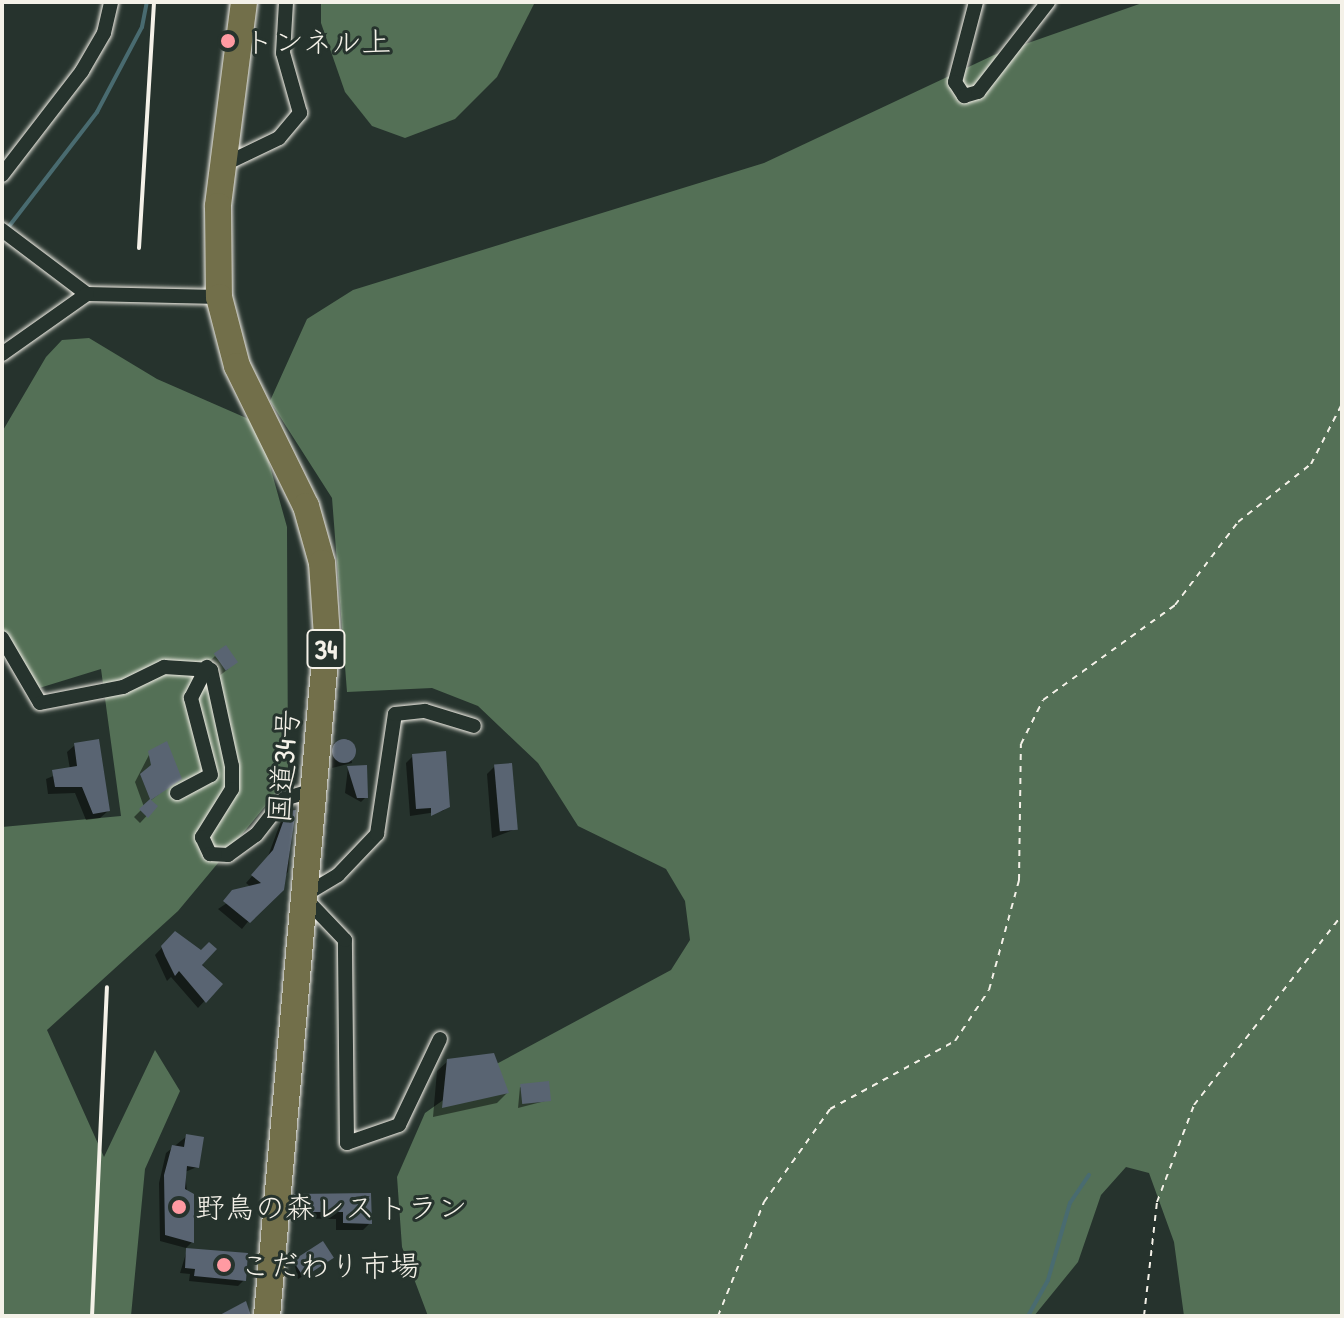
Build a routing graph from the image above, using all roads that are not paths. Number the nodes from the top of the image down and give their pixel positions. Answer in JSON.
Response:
{"nodes":[{"id":1,"x":111,"y":2,"type":"edge"},
{"id":2,"x":244,"y":2,"type":"edge"},
{"id":3,"x":286,"y":2,"type":"edge"},
{"id":4,"x":976,"y":2,"type":"edge"},
{"id":5,"x":1048,"y":2,"type":"edge"},
{"id":6,"x":223,"y":165,"type":"junction"},
{"id":7,"x":2,"y":175,"type":"edge"},
{"id":8,"x":2,"y":230,"type":"edge"},
{"id":9,"x":87,"y":294,"type":"junction"},
{"id":10,"x":219,"y":297,"type":"junction"},
{"id":11,"x":2,"y":354,"type":"edge"},
{"id":12,"x":2,"y":638,"type":"edge"},
{"id":13,"x":207,"y":667,"type":"junction"},
{"id":14,"x":474,"y":726,"type":"dead end"},
{"id":15,"x":313,"y":790,"type":"junction"},
{"id":16,"x":177,"y":793,"type":"dead end"},
{"id":17,"x":303,"y":896,"type":"junction"},
{"id":18,"x":440,"y":1039,"type":"dead end"},
{"id":19,"x":267,"y":1316,"type":"edge"}],
"edges":[{"from":1,"to":7,"type":"street"},
{"from":2,"to":6,"type":"highway","name":"国道34号","number":"34"},
{"from":3,"to":6,"type":"street"},
{"from":4,"to":5,"type":"street"},
{"from":6,"to":10,"type":"highway","name":"国道34号","number":"34"},
{"from":8,"to":9,"type":"street"},
{"from":9,"to":10,"type":"street"},
{"from":9,"to":11,"type":"street"},
{"from":10,"to":15,"type":"highway","name":"国道34号","number":"34"},
{"from":12,"to":13,"type":"street"},
{"from":13,"to":15,"type":"street"},
{"from":13,"to":16,"type":"street"},
{"from":14,"to":17,"type":"street"},
{"from":15,"to":17,"type":"highway","name":"国道34号","number":"34"},
{"from":17,"to":18,"type":"street"},
{"from":17,"to":19,"type":"highway","name":"国道34号","number":"34"}]}
